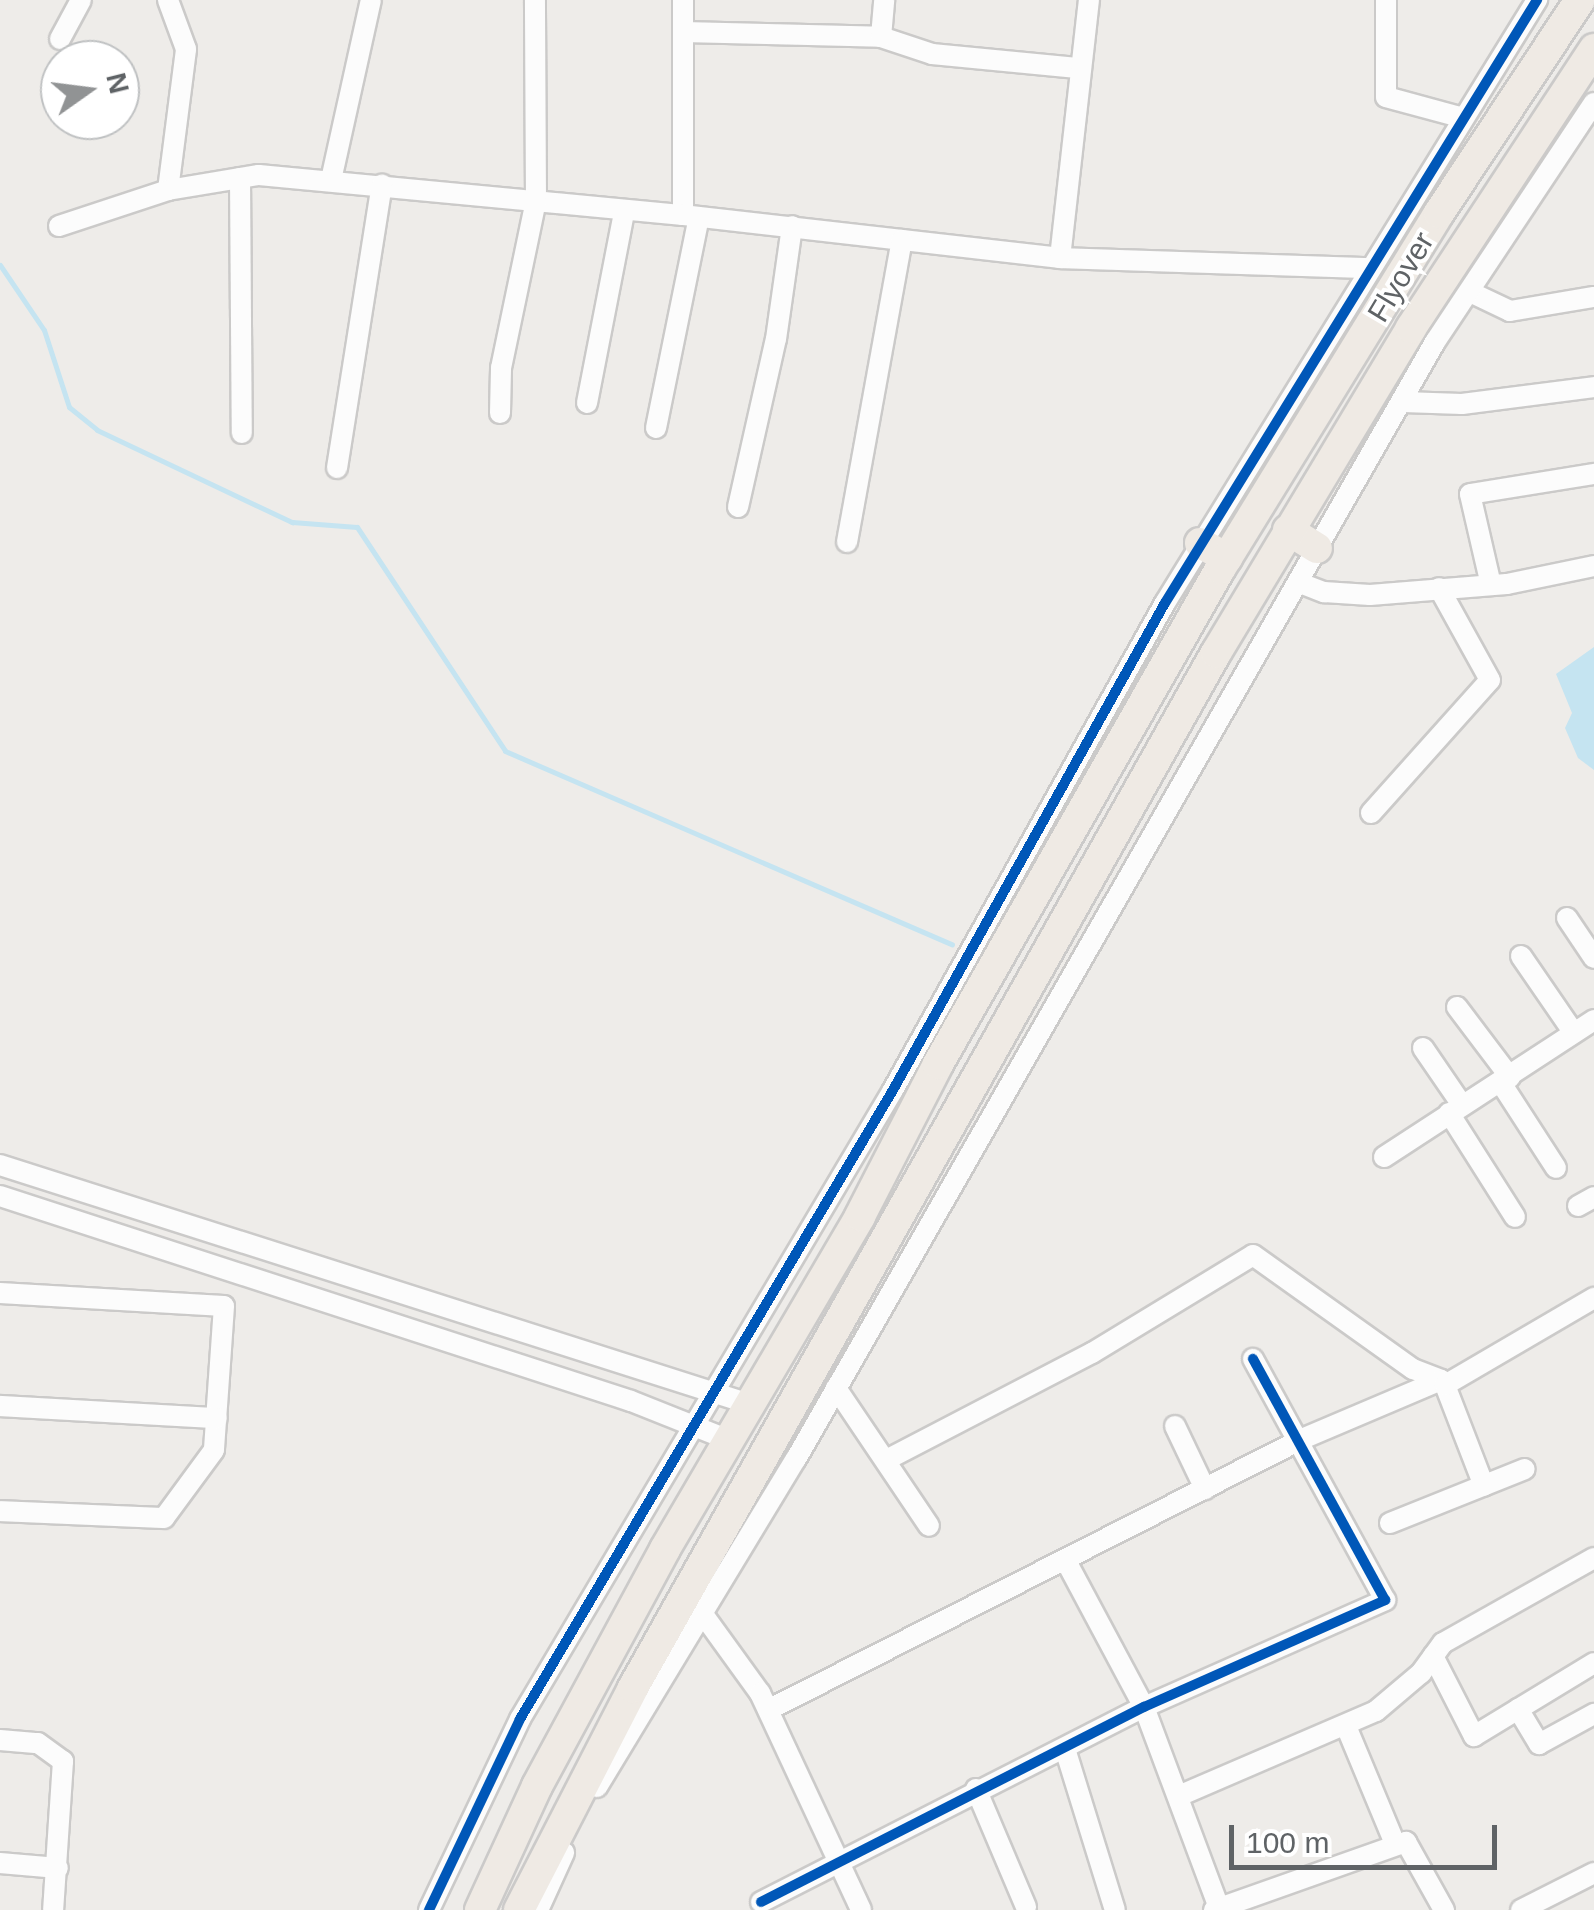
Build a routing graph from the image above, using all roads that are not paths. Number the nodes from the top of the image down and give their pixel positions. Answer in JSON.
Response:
{"nodes":[{"id":1,"x":81,"y":0,"type":"edge"},
{"id":2,"x":168,"y":0,"type":"edge"},
{"id":3,"x":370,"y":0,"type":"edge"},
{"id":4,"x":535,"y":0,"type":"edge"},
{"id":5,"x":683,"y":0,"type":"edge"},
{"id":6,"x":884,"y":0,"type":"edge"},
{"id":7,"x":1089,"y":0,"type":"edge"},
{"id":8,"x":1386,"y":0,"type":"edge"},
{"id":9,"x":1537,"y":0,"type":"edge"},
{"id":10,"x":1580,"y":0,"type":"edge"},
{"id":11,"x":684,"y":32,"type":"junction"},
{"id":12,"x":881,"y":37,"type":"junction"},
{"id":13,"x":60,"y":39,"type":"dead end"},
{"id":14,"x":1594,"y":49,"type":"edge"},
{"id":15,"x":1076,"y":68,"type":"junction"},
{"id":16,"x":1594,"y":103,"type":"edge"},
{"id":17,"x":1460,"y":116,"type":"junction"},
{"id":18,"x":240,"y":178,"type":"junction"},
{"id":19,"x":330,"y":180,"type":"junction"},
{"id":20,"x":382,"y":185,"type":"junction"},
{"id":21,"x":168,"y":190,"type":"junction"},
{"id":22,"x":536,"y":202,"type":"junction"},
{"id":23,"x":624,"y":212,"type":"junction"},
{"id":24,"x":691,"y":216,"type":"junction"},
{"id":25,"x":58,"y":226,"type":"dead end"},
{"id":26,"x":792,"y":226,"type":"junction"},
{"id":27,"x":902,"y":240,"type":"junction"},
{"id":28,"x":1060,"y":258,"type":"junction"},
{"id":29,"x":1368,"y":268,"type":"junction"},
{"id":30,"x":1470,"y":292,"type":"junction"},
{"id":31,"x":1594,"y":296,"type":"edge"},
{"id":32,"x":1594,"y":387,"type":"edge"},
{"id":33,"x":588,"y":402,"type":"dead end"},
{"id":34,"x":1403,"y":402,"type":"junction"},
{"id":35,"x":500,"y":414,"type":"dead end"},
{"id":36,"x":656,"y":428,"type":"dead end"},
{"id":37,"x":242,"y":433,"type":"dead end"},
{"id":38,"x":337,"y":468,"type":"dead end"},
{"id":39,"x":1594,"y":474,"type":"edge"},
{"id":40,"x":738,"y":507,"type":"dead end"},
{"id":41,"x":1288,"y":530,"type":"junction"},
{"id":42,"x":847,"y":542,"type":"dead end"},
{"id":43,"x":1317,"y":548,"type":"junction"},
{"id":44,"x":1214,"y":550,"type":"junction"},
{"id":45,"x":1594,"y":566,"type":"edge"},
{"id":46,"x":1300,"y":583,"type":"junction"},
{"id":47,"x":1492,"y":585,"type":"junction"},
{"id":48,"x":1439,"y":588,"type":"junction"},
{"id":49,"x":1371,"y":812,"type":"dead end"},
{"id":50,"x":1567,"y":918,"type":"dead end"},
{"id":51,"x":1521,"y":956,"type":"dead end"},
{"id":52,"x":1594,"y":958,"type":"edge"},
{"id":53,"x":1457,"y":1008,"type":"dead end"},
{"id":54,"x":1594,"y":1020,"type":"edge"},
{"id":55,"x":1574,"y":1033,"type":"junction"},
{"id":56,"x":1423,"y":1048,"type":"dead end"},
{"id":57,"x":1505,"y":1080,"type":"junction"},
{"id":58,"x":1456,"y":1109,"type":"junction"},
{"id":59,"x":1384,"y":1157,"type":"dead end"},
{"id":60,"x":0,"y":1165,"type":"edge"},
{"id":61,"x":1556,"y":1168,"type":"dead end"},
{"id":62,"x":0,"y":1196,"type":"edge"},
{"id":63,"x":1515,"y":1218,"type":"dead end"},
{"id":64,"x":0,"y":1278,"type":"edge"},
{"id":65,"x":0,"y":1293,"type":"edge"},
{"id":66,"x":64,"y":1297,"type":"junction"},
{"id":67,"x":1591,"y":1308,"type":"edge"},
{"id":68,"x":1253,"y":1359,"type":"dead end"},
{"id":69,"x":1443,"y":1382,"type":"junction"},
{"id":70,"x":836,"y":1388,"type":"junction"},
{"id":71,"x":712,"y":1392,"type":"junction"},
{"id":72,"x":750,"y":1404,"type":"junction"},
{"id":73,"x":0,"y":1406,"type":"edge"},
{"id":74,"x":216,"y":1418,"type":"junction"},
{"id":75,"x":694,"y":1426,"type":"junction"},
{"id":76,"x":1175,"y":1426,"type":"dead end"},
{"id":77,"x":1302,"y":1439,"type":"junction"},
{"id":78,"x":729,"y":1440,"type":"junction"},
{"id":79,"x":888,"y":1459,"type":"junction"},
{"id":80,"x":1525,"y":1469,"type":"dead end"},
{"id":81,"x":1484,"y":1486,"type":"junction"},
{"id":82,"x":1205,"y":1489,"type":"junction"},
{"id":83,"x":0,"y":1511,"type":"edge"},
{"id":84,"x":1390,"y":1523,"type":"dead end"},
{"id":85,"x":929,"y":1526,"type":"dead end"},
{"id":86,"x":1594,"y":1558,"type":"edge"},
{"id":87,"x":1066,"y":1561,"type":"junction"},
{"id":88,"x":702,"y":1613,"type":"junction"},
{"id":89,"x":1433,"y":1656,"type":"junction"},
{"id":90,"x":1594,"y":1664,"type":"edge"},
{"id":91,"x":1144,"y":1708,"type":"junction"},
{"id":92,"x":768,"y":1710,"type":"junction"},
{"id":93,"x":1518,"y":1710,"type":"junction"},
{"id":94,"x":1594,"y":1714,"type":"edge"},
{"id":95,"x":1346,"y":1726,"type":"junction"},
{"id":96,"x":0,"y":1740,"type":"edge"},
{"id":97,"x":1066,"y":1752,"type":"junction"},
{"id":98,"x":976,"y":1790,"type":"junction"},
{"id":99,"x":1181,"y":1795,"type":"junction"},
{"id":100,"x":1395,"y":1844,"type":"junction"},
{"id":101,"x":840,"y":1861,"type":"junction"},
{"id":102,"x":0,"y":1863,"type":"edge"},
{"id":103,"x":58,"y":1868,"type":"junction"},
{"id":104,"x":1594,"y":1873,"type":"edge"},
{"id":105,"x":760,"y":1902,"type":"dead end"},
{"id":106,"x":1026,"y":1907,"type":"dead end"},
{"id":107,"x":1217,"y":1909,"type":"edge"},
{"id":108,"x":53,"y":1910,"type":"edge"},
{"id":109,"x":429,"y":1910,"type":"edge"},
{"id":110,"x":480,"y":1910,"type":"edge"},
{"id":111,"x":519,"y":1910,"type":"edge"},
{"id":112,"x":538,"y":1910,"type":"edge"},
{"id":113,"x":861,"y":1910,"type":"edge"},
{"id":114,"x":1115,"y":1910,"type":"edge"},
{"id":115,"x":1444,"y":1910,"type":"edge"},
{"id":116,"x":1522,"y":1910,"type":"edge"}],
"edges":[{"from":1,"to":13,"type":"street"},
{"from":2,"to":21,"type":"street"},
{"from":3,"to":19,"type":"street"},
{"from":4,"to":22,"type":"street"},
{"from":5,"to":11,"type":"street"},
{"from":6,"to":12,"type":"street"},
{"from":7,"to":15,"type":"street"},
{"from":8,"to":17,"type":"street"},
{"from":9,"to":17,"type":"street"},
{"from":10,"to":44,"type":"highway","name":"Flyover"},
{"from":11,"to":12,"type":"street"},
{"from":11,"to":24,"type":"street"},
{"from":12,"to":15,"type":"street"},
{"from":14,"to":41,"type":"highway","name":"Flyover"},
{"from":15,"to":28,"type":"street"},
{"from":16,"to":30,"type":"street"},
{"from":17,"to":29,"type":"street"},
{"from":18,"to":19,"type":"street"},
{"from":18,"to":21,"type":"street"},
{"from":18,"to":37,"type":"street"},
{"from":19,"to":20,"type":"street"},
{"from":20,"to":22,"type":"street"},
{"from":20,"to":38,"type":"street"},
{"from":21,"to":25,"type":"street"},
{"from":22,"to":23,"type":"street"},
{"from":22,"to":35,"type":"street"},
{"from":23,"to":24,"type":"street"},
{"from":23,"to":33,"type":"street"},
{"from":24,"to":26,"type":"street"},
{"from":24,"to":36,"type":"street"},
{"from":26,"to":27,"type":"street"},
{"from":26,"to":40,"type":"street"},
{"from":27,"to":28,"type":"street"},
{"from":27,"to":42,"type":"street"},
{"from":28,"to":29,"type":"street"},
{"from":29,"to":44,"type":"street"},
{"from":30,"to":31,"type":"street"},
{"from":30,"to":34,"type":"street"},
{"from":32,"to":34,"type":"street"},
{"from":34,"to":43,"type":"street"},
{"from":39,"to":47,"type":"street"},
{"from":41,"to":43,"type":"highway"},
{"from":41,"to":111,"type":"highway","name":"Flyover"},
{"from":43,"to":46,"type":"street"},
{"from":44,"to":71,"type":"street"},
{"from":44,"to":72,"type":"highway","name":"Flyover"},
{"from":45,"to":47,"type":"street"},
{"from":46,"to":48,"type":"street"},
{"from":46,"to":70,"type":"street"},
{"from":47,"to":48,"type":"street"},
{"from":48,"to":49,"type":"street"},
{"from":50,"to":52,"type":"street"},
{"from":51,"to":55,"type":"street"},
{"from":53,"to":57,"type":"street"},
{"from":54,"to":55,"type":"street"},
{"from":55,"to":57,"type":"street"},
{"from":56,"to":58,"type":"street"},
{"from":57,"to":58,"type":"street"},
{"from":57,"to":61,"type":"street"},
{"from":58,"to":59,"type":"street"},
{"from":58,"to":63,"type":"street"},
{"from":60,"to":71,"type":"street"},
{"from":62,"to":75,"type":"street"},
{"from":64,"to":66,"type":"street"},
{"from":65,"to":66,"type":"street"},
{"from":66,"to":74,"type":"street"},
{"from":67,"to":69,"type":"street"},
{"from":68,"to":77,"type":"street"},
{"from":69,"to":77,"type":"street"},
{"from":69,"to":79,"type":"street"},
{"from":69,"to":81,"type":"street"},
{"from":70,"to":79,"type":"street"},
{"from":70,"to":88,"type":"street"},
{"from":71,"to":72,"type":"street"},
{"from":71,"to":75,"type":"street"},
{"from":72,"to":78,"type":"highway","name":"Flyover"},
{"from":73,"to":74,"type":"street"},
{"from":74,"to":83,"type":"street"},
{"from":75,"to":78,"type":"street"},
{"from":75,"to":109,"type":"street"},
{"from":76,"to":82,"type":"street"},
{"from":77,"to":82,"type":"street"},
{"from":77,"to":91,"type":"street"},
{"from":78,"to":110,"type":"highway","name":"Flyover"},
{"from":79,"to":85,"type":"street"},
{"from":80,"to":81,"type":"street"},
{"from":81,"to":84,"type":"street"},
{"from":82,"to":87,"type":"street"},
{"from":86,"to":89,"type":"street"},
{"from":87,"to":91,"type":"street"},
{"from":87,"to":92,"type":"street"},
{"from":88,"to":92,"type":"street"},
{"from":88,"to":112,"type":"street"},
{"from":89,"to":93,"type":"street"},
{"from":89,"to":95,"type":"street"},
{"from":90,"to":93,"type":"street"},
{"from":91,"to":97,"type":"street"},
{"from":91,"to":99,"type":"street"},
{"from":92,"to":101,"type":"street"},
{"from":93,"to":94,"type":"street"},
{"from":95,"to":99,"type":"street"},
{"from":95,"to":100,"type":"street"},
{"from":96,"to":103,"type":"street"},
{"from":97,"to":98,"type":"street"},
{"from":97,"to":114,"type":"street"},
{"from":98,"to":101,"type":"street"},
{"from":98,"to":106,"type":"street"},
{"from":99,"to":107,"type":"street"},
{"from":100,"to":107,"type":"street"},
{"from":100,"to":115,"type":"street"},
{"from":101,"to":105,"type":"street"},
{"from":101,"to":113,"type":"street"},
{"from":102,"to":103,"type":"street"},
{"from":103,"to":108,"type":"street"},
{"from":104,"to":116,"type":"street"}]}
